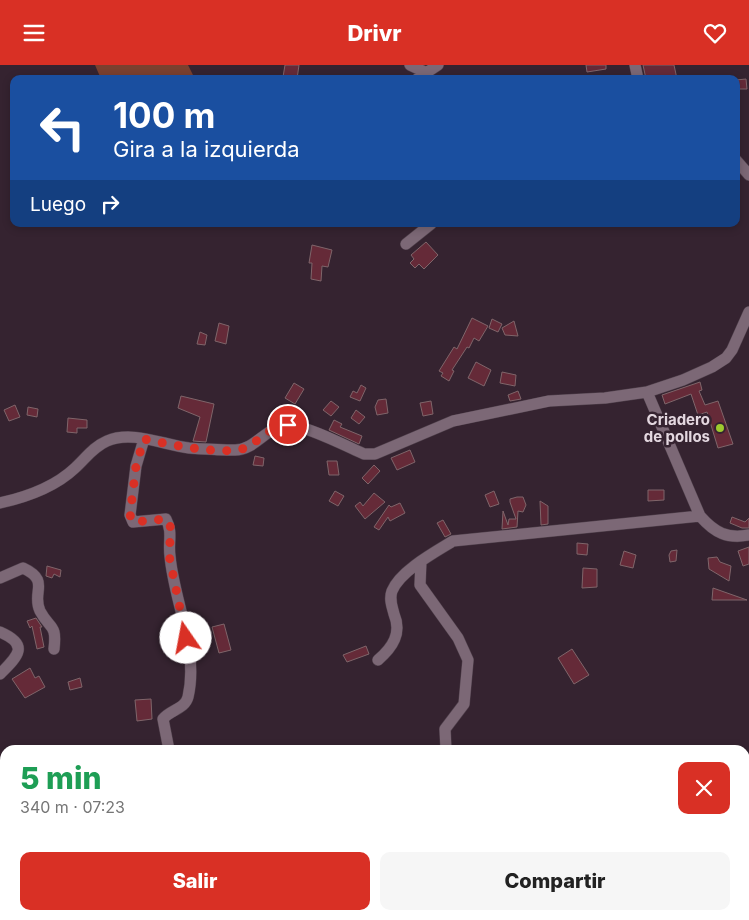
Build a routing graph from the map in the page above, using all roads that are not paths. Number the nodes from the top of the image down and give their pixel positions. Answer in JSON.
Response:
{"nodes":[{"id":1,"x":410,"y":65,"type":"edge"},
{"id":2,"x":438,"y":65,"type":"edge"},
{"id":3,"x":421,"y":75,"type":"edge"},
{"id":4,"x":423,"y":75,"type":"edge"},
{"id":5,"x":740,"y":165,"type":"edge"},
{"id":6,"x":749,"y":175,"type":"edge"},
{"id":7,"x":428,"y":227,"type":"edge"},
{"id":8,"x":406,"y":245,"type":"dead end"},
{"id":9,"x":749,"y":312,"type":"edge"},
{"id":10,"x":647,"y":392,"type":"junction"},
{"id":11,"x":144,"y":439,"type":"junction"},
{"id":12,"x":0,"y":503,"type":"edge"},
{"id":13,"x":700,"y":516,"type":"junction"},
{"id":14,"x":749,"y":535,"type":"edge"},
{"id":15,"x":421,"y":561,"type":"junction"},
{"id":16,"x":0,"y":578,"type":"edge"},
{"id":17,"x":0,"y":633,"type":"edge"},
{"id":18,"x":54,"y":649,"type":"dead end"},
{"id":19,"x":378,"y":660,"type":"dead end"},
{"id":20,"x":0,"y":674,"type":"edge"},
{"id":21,"x":168,"y":745,"type":"edge"},
{"id":22,"x":446,"y":745,"type":"edge"}],
"edges":[{"from":1,"to":3,"type":"street"},
{"from":2,"to":4,"type":"street"},
{"from":5,"to":6,"type":"street"},
{"from":7,"to":8,"type":"street"},
{"from":9,"to":10,"type":"street"},
{"from":10,"to":11,"type":"street"},
{"from":10,"to":13,"type":"street"},
{"from":11,"to":12,"type":"street"},
{"from":11,"to":21,"type":"street"},
{"from":13,"to":14,"type":"street"},
{"from":13,"to":15,"type":"street"},
{"from":15,"to":19,"type":"street"},
{"from":15,"to":22,"type":"street"},
{"from":16,"to":18,"type":"street"},
{"from":17,"to":20,"type":"street"}]}
